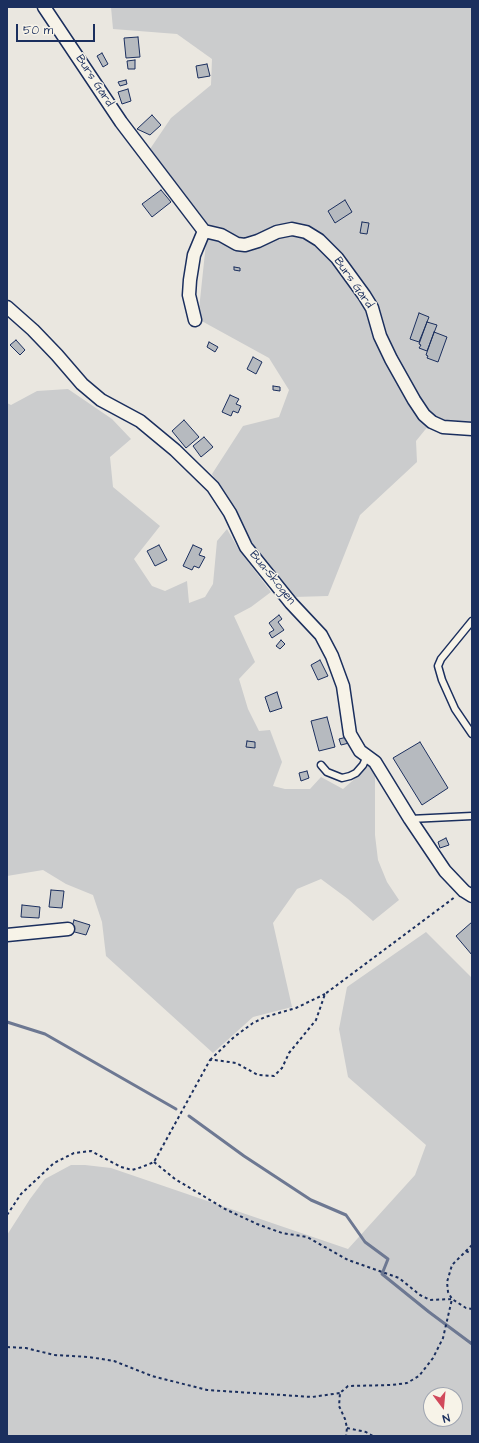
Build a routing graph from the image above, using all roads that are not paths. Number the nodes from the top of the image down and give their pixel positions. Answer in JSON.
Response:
{"nodes":[{"id":1,"x":44,"y":7,"type":"edge"},
{"id":2,"x":204,"y":231,"type":"junction"},
{"id":3,"x":7,"y":307,"type":"edge"},
{"id":4,"x":195,"y":320,"type":"dead end"},
{"id":5,"x":472,"y":429,"type":"edge"},
{"id":6,"x":472,"y":621,"type":"edge"},
{"id":7,"x":472,"y":734,"type":"edge"},
{"id":8,"x":367,"y":756,"type":"junction"},
{"id":9,"x":321,"y":765,"type":"dead end"},
{"id":10,"x":472,"y":816,"type":"edge"},
{"id":11,"x":410,"y":819,"type":"junction"},
{"id":12,"x":468,"y":894,"type":"edge"},
{"id":13,"x":68,"y":929,"type":"dead end"},
{"id":14,"x":7,"y":935,"type":"edge"}],
"edges":[{"from":1,"to":2,"type":"street","name":"Burs Gård"},
{"from":2,"to":4,"type":"street"},
{"from":2,"to":5,"type":"street","name":"Burs Gård"},
{"from":3,"to":8,"type":"street","name":"Bua-Skogen"},
{"from":6,"to":7,"type":"lane"},
{"from":8,"to":9,"type":"lane"},
{"from":8,"to":11,"type":"street","name":"Bua-Skogen"},
{"from":10,"to":11,"type":"lane"},
{"from":11,"to":12,"type":"street","name":"Bua-Skogen"},
{"from":13,"to":14,"type":"street"}]}
